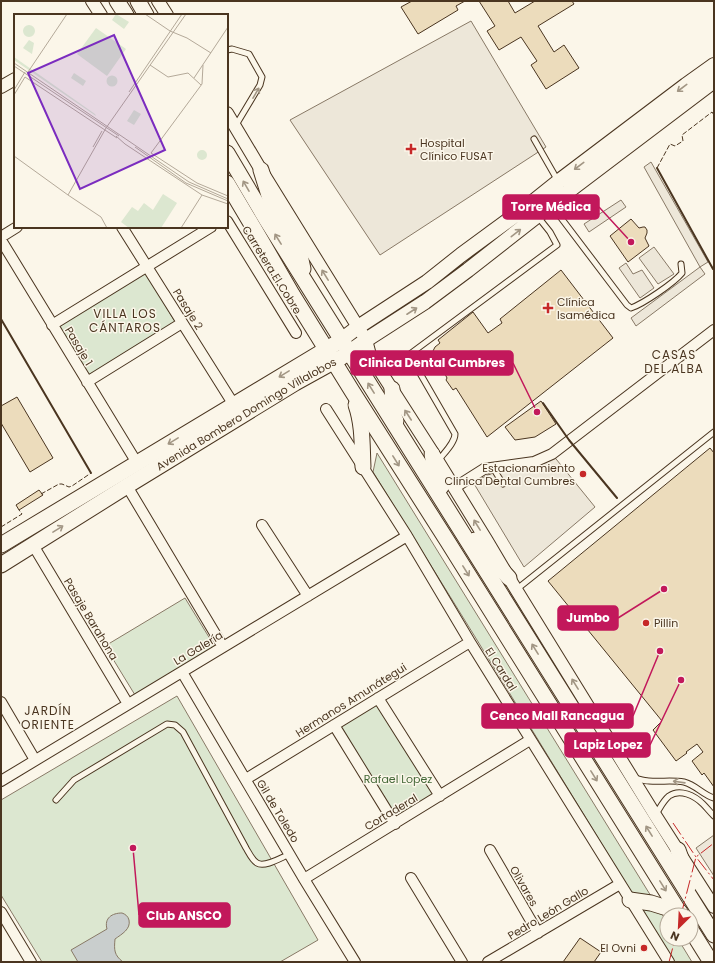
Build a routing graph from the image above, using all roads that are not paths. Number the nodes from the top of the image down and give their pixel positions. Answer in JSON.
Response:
{"nodes":[{"id":1,"x":92,"y":1,"type":"edge"},
{"id":2,"x":117,"y":1,"type":"edge"},
{"id":3,"x":138,"y":1,"type":"edge"},
{"id":4,"x":158,"y":1,"type":"edge"},
{"id":5,"x":99,"y":14,"type":"edge"},
{"id":6,"x":125,"y":14,"type":"edge"},
{"id":7,"x":145,"y":14,"type":"edge"},
{"id":8,"x":166,"y":14,"type":"edge"},
{"id":9,"x":228,"y":50,"type":"edge"},
{"id":10,"x":714,"y":65,"type":"edge"},
{"id":11,"x":14,"y":80,"type":"edge"},
{"id":12,"x":714,"y":81,"type":"edge"},
{"id":13,"x":1,"y":87,"type":"edge"},
{"id":14,"x":228,"y":115,"type":"edge"},
{"id":15,"x":235,"y":126,"type":"junction"},
{"id":16,"x":629,"y":137,"type":"junction"},
{"id":17,"x":534,"y":139,"type":"dead end"},
{"id":18,"x":228,"y":155,"type":"edge"},
{"id":19,"x":261,"y":170,"type":"junction"},
{"id":20,"x":559,"y":182,"type":"junction"},
{"id":21,"x":228,"y":185,"type":"edge"},
{"id":22,"x":228,"y":203,"type":"edge"},
{"id":23,"x":552,"y":205,"type":"junction"},
{"id":24,"x":533,"y":210,"type":"junction"},
{"id":25,"x":228,"y":223,"type":"edge"},
{"id":26,"x":16,"y":228,"type":"edge"},
{"id":27,"x":123,"y":228,"type":"edge"},
{"id":28,"x":209,"y":228,"type":"edge"},
{"id":29,"x":1,"y":238,"type":"edge"},
{"id":30,"x":262,"y":242,"type":"junction"},
{"id":31,"x":680,"y":264,"type":"dead end"},
{"id":32,"x":148,"y":267,"type":"junction"},
{"id":33,"x":304,"y":280,"type":"junction"},
{"id":34,"x":182,"y":323,"type":"junction"},
{"id":35,"x":52,"y":325,"type":"junction"},
{"id":36,"x":358,"y":327,"type":"junction"},
{"id":37,"x":713,"y":332,"type":"edge"},
{"id":38,"x":296,"y":333,"type":"dead end"},
{"id":39,"x":366,"y":340,"type":"junction"},
{"id":40,"x":345,"y":346,"type":"junction"},
{"id":41,"x":330,"y":355,"type":"junction"},
{"id":42,"x":87,"y":382,"type":"junction"},
{"id":43,"x":392,"y":389,"type":"junction"},
{"id":44,"x":352,"y":391,"type":"junction"},
{"id":45,"x":234,"y":405,"type":"junction"},
{"id":46,"x":326,"y":409,"type":"dead end"},
{"id":47,"x":714,"y":432,"type":"edge"},
{"id":48,"x":401,"y":435,"type":"junction"},
{"id":49,"x":435,"y":458,"type":"junction"},
{"id":50,"x":137,"y":463,"type":"junction"},
{"id":51,"x":363,"y":467,"type":"junction"},
{"id":52,"x":492,"y":467,"type":"junction"},
{"id":53,"x":503,"y":484,"type":"dead end"},
{"id":54,"x":127,"y":486,"type":"junction"},
{"id":55,"x":454,"y":488,"type":"junction"},
{"id":56,"x":453,"y":518,"type":"junction"},
{"id":57,"x":262,"y":525,"type":"dead end"},
{"id":58,"x":406,"y":536,"type":"junction"},
{"id":59,"x":1,"y":545,"type":"edge"},
{"id":60,"x":32,"y":545,"type":"junction"},
{"id":61,"x":1,"y":565,"type":"edge"},
{"id":62,"x":513,"y":584,"type":"junction"},
{"id":63,"x":308,"y":596,"type":"junction"},
{"id":64,"x":470,"y":642,"type":"junction"},
{"id":65,"x":223,"y":647,"type":"junction"},
{"id":66,"x":182,"y":672,"type":"junction"},
{"id":67,"x":378,"y":698,"type":"junction"},
{"id":68,"x":1,"y":702,"type":"edge"},
{"id":69,"x":128,"y":704,"type":"junction"},
{"id":70,"x":334,"y":725,"type":"junction"},
{"id":71,"x":530,"y":740,"type":"junction"},
{"id":72,"x":36,"y":760,"type":"junction"},
{"id":73,"x":632,"y":777,"type":"junction"},
{"id":74,"x":246,"y":779,"type":"junction"},
{"id":75,"x":1,"y":781,"type":"edge"},
{"id":76,"x":440,"y":796,"type":"junction"},
{"id":77,"x":708,"y":796,"type":"junction"},
{"id":78,"x":714,"y":798,"type":"edge"},
{"id":79,"x":56,"y":800,"type":"dead end"},
{"id":80,"x":714,"y":802,"type":"edge"},
{"id":81,"x":655,"y":815,"type":"junction"},
{"id":82,"x":714,"y":816,"type":"edge"},
{"id":83,"x":395,"y":824,"type":"junction"},
{"id":84,"x":490,"y":850,"type":"dead end"},
{"id":85,"x":678,"y":850,"type":"junction"},
{"id":86,"x":290,"y":854,"type":"junction"},
{"id":87,"x":411,"y":878,"type":"dead end"},
{"id":88,"x":304,"y":879,"type":"junction"},
{"id":89,"x":620,"y":884,"type":"junction"},
{"id":90,"x":630,"y":900,"type":"junction"},
{"id":91,"x":662,"y":907,"type":"edge"},
{"id":92,"x":676,"y":907,"type":"edge"},
{"id":93,"x":696,"y":907,"type":"edge"},
{"id":94,"x":697,"y":907,"type":"edge"},
{"id":95,"x":714,"y":907,"type":"edge"},
{"id":96,"x":1,"y":912,"type":"edge"},
{"id":97,"x":699,"y":912,"type":"edge"},
{"id":98,"x":538,"y":933,"type":"junction"},
{"id":99,"x":714,"y":935,"type":"edge"},
{"id":100,"x":699,"y":943,"type":"edge"},
{"id":101,"x":31,"y":962,"type":"edge"},
{"id":102,"x":355,"y":962,"type":"edge"},
{"id":103,"x":462,"y":962,"type":"edge"},
{"id":104,"x":488,"y":962,"type":"edge"},
{"id":105,"x":669,"y":962,"type":"edge"},
{"id":106,"x":711,"y":962,"type":"edge"}],
"edges":[{"from":1,"to":5,"type":"street"},
{"from":2,"to":6,"type":"main road"},
{"from":3,"to":7,"type":"main road"},
{"from":4,"to":8,"type":"street"},
{"from":15,"to":9,"type":"lane","one_way":true},
{"from":10,"to":16,"type":"main road","name":"Avenida Bombero Domingo Villalobos","one_way":true},
{"from":11,"to":13,"type":"street"},
{"from":12,"to":16,"type":"main road","name":"Avenida Bombero Domingo Villalobos"},
{"from":14,"to":15,"type":"street"},
{"from":15,"to":19,"type":"street"},
{"from":16,"to":20,"type":"main road","name":"Avenida Bombero Domingo Villalobos","one_way":true},
{"from":16,"to":23,"type":"main road","name":"Avenida Bombero Domingo Villalobos"},
{"from":17,"to":20,"type":"lane"},
{"from":33,"to":18,"type":"main road","one_way":true},
{"from":19,"to":33,"type":"main road"},
{"from":36,"to":19,"type":"street","one_way":true},
{"from":20,"to":24,"type":"main road","name":"Avenida Bombero Domingo Villalobos"},
{"from":21,"to":30,"type":"main road"},
{"from":22,"to":30,"type":"main road"},
{"from":23,"to":24,"type":"main road","name":"Avenida Bombero Domingo Villalobos"},
{"from":23,"to":31,"type":"lane"},
{"from":24,"to":36,"type":"main road","name":"Avenida Bombero Domingo Villalobos"},
{"from":39,"to":24,"type":"main road","name":"Avenida Bombero Domingo Villalobos","one_way":true},
{"from":24,"to":49,"type":"lane"},
{"from":25,"to":38,"type":"street","name":"Carretera El Cobre"},
{"from":26,"to":29,"type":"street"},
{"from":27,"to":32,"type":"street","name":"Pasaje 2"},
{"from":28,"to":32,"type":"street"},
{"from":29,"to":35,"type":"street","name":"Pasaje 1"},
{"from":30,"to":41,"type":"main road"},
{"from":32,"to":34,"type":"street","name":"Pasaje 2"},
{"from":32,"to":35,"type":"street"},
{"from":33,"to":40,"type":"main road"},
{"from":34,"to":42,"type":"street"},
{"from":34,"to":45,"type":"street","name":"Pasaje 2"},
{"from":35,"to":42,"type":"street","name":"Pasaje 1"},
{"from":36,"to":39,"type":"street"},
{"from":36,"to":40,"type":"main road","name":"Avenida Bombero Domingo Villalobos"},
{"from":37,"to":52,"type":"street"},
{"from":39,"to":40,"type":"main road","name":"Avenida Bombero Domingo Villalobos"},
{"from":39,"to":43,"type":"street"},
{"from":40,"to":41,"type":"main road","name":"Avenida Bombero Domingo Villalobos"},
{"from":48,"to":40,"type":"main road","one_way":true},
{"from":41,"to":44,"type":"main road"},
{"from":41,"to":45,"type":"main road","name":"Avenida Bombero Domingo Villalobos","one_way":true},
{"from":41,"to":54,"type":"main road","name":"Avenida Bombero Domingo Villalobos"},
{"from":42,"to":50,"type":"street","name":"Pasaje 1"},
{"from":43,"to":48,"type":"main road"},
{"from":49,"to":43,"type":"street","one_way":true},
{"from":44,"to":51,"type":"main road"},
{"from":44,"to":92,"type":"main road","one_way":true},
{"from":45,"to":50,"type":"main road","name":"Avenida Bombero Domingo Villalobos","one_way":true},
{"from":46,"to":51,"type":"street","name":"El Cardal"},
{"from":47,"to":62,"type":"lane"},
{"from":48,"to":56,"type":"main road"},
{"from":49,"to":55,"type":"street"},
{"from":49,"to":56,"type":"main road"},
{"from":50,"to":59,"type":"main road","name":"Avenida Bombero Domingo Villalobos"},
{"from":51,"to":58,"type":"street","name":"El Cardal"},
{"from":52,"to":53,"type":"lane"},
{"from":52,"to":55,"type":"street"},
{"from":60,"to":54,"type":"main road","name":"Avenida Bombero Domingo Villalobos","one_way":true},
{"from":54,"to":65,"type":"street"},
{"from":62,"to":55,"type":"street","one_way":true},
{"from":56,"to":62,"type":"main road"},
{"from":93,"to":56,"type":"main road","one_way":true},
{"from":57,"to":63,"type":"street"},
{"from":58,"to":63,"type":"street","name":"La Galería"},
{"from":58,"to":64,"type":"street","name":"El Cardal"},
{"from":60,"to":61,"type":"main road","name":"Avenida Bombero Domingo Villalobos"},
{"from":60,"to":69,"type":"street","name":"Pasaje Barahona"},
{"from":73,"to":62,"type":"street","one_way":true},
{"from":63,"to":65,"type":"street","name":"La Galería"},
{"from":64,"to":67,"type":"street","name":"Hermanos Amunátegui"},
{"from":64,"to":71,"type":"street","name":"El Cardal"},
{"from":65,"to":66,"type":"street","name":"La Galería"},
{"from":66,"to":69,"type":"street","name":"La Galería"},
{"from":66,"to":74,"type":"street","name":"Gil de Toledo"},
{"from":67,"to":70,"type":"street","name":"Hermanos Amunátegui"},
{"from":67,"to":76,"type":"street"},
{"from":68,"to":72,"type":"street"},
{"from":69,"to":72,"type":"street","name":"La Galería"},
{"from":70,"to":74,"type":"street","name":"Hermanos Amunátegui"},
{"from":70,"to":83,"type":"street"},
{"from":71,"to":76,"type":"street","name":"Cortaderal"},
{"from":71,"to":89,"type":"street","name":"El Cardal"},
{"from":72,"to":75,"type":"street","name":"La Galería"},
{"from":77,"to":73,"type":"lane","one_way":true},
{"from":73,"to":81,"type":"street"},
{"from":74,"to":86,"type":"street","name":"Gil de Toledo"},
{"from":76,"to":83,"type":"street","name":"Cortaderal"},
{"from":77,"to":78,"type":"lane"},
{"from":77,"to":80,"type":"lane"},
{"from":79,"to":86,"type":"lane"},
{"from":81,"to":82,"type":"lane"},
{"from":81,"to":85,"type":"street"},
{"from":83,"to":88,"type":"street","name":"Cortaderal"},
{"from":84,"to":98,"type":"street","name":"Olivares"},
{"from":85,"to":94,"type":"main road"},
{"from":85,"to":95,"type":"street"},
{"from":86,"to":88,"type":"street","name":"Gil de Toledo"},
{"from":87,"to":103,"type":"street"},
{"from":88,"to":102,"type":"street","name":"Gil de Toledo"},
{"from":89,"to":90,"type":"street","name":"El Cardal"},
{"from":89,"to":98,"type":"street","name":"Pedro León Gallo"},
{"from":90,"to":91,"type":"main road"},
{"from":90,"to":105,"type":"street","name":"El Cardal"},
{"from":96,"to":101,"type":"street"},
{"from":97,"to":99,"type":"main road"},
{"from":98,"to":104,"type":"street","name":"Pedro León Gallo"},
{"from":100,"to":106,"type":"main road"}]}
